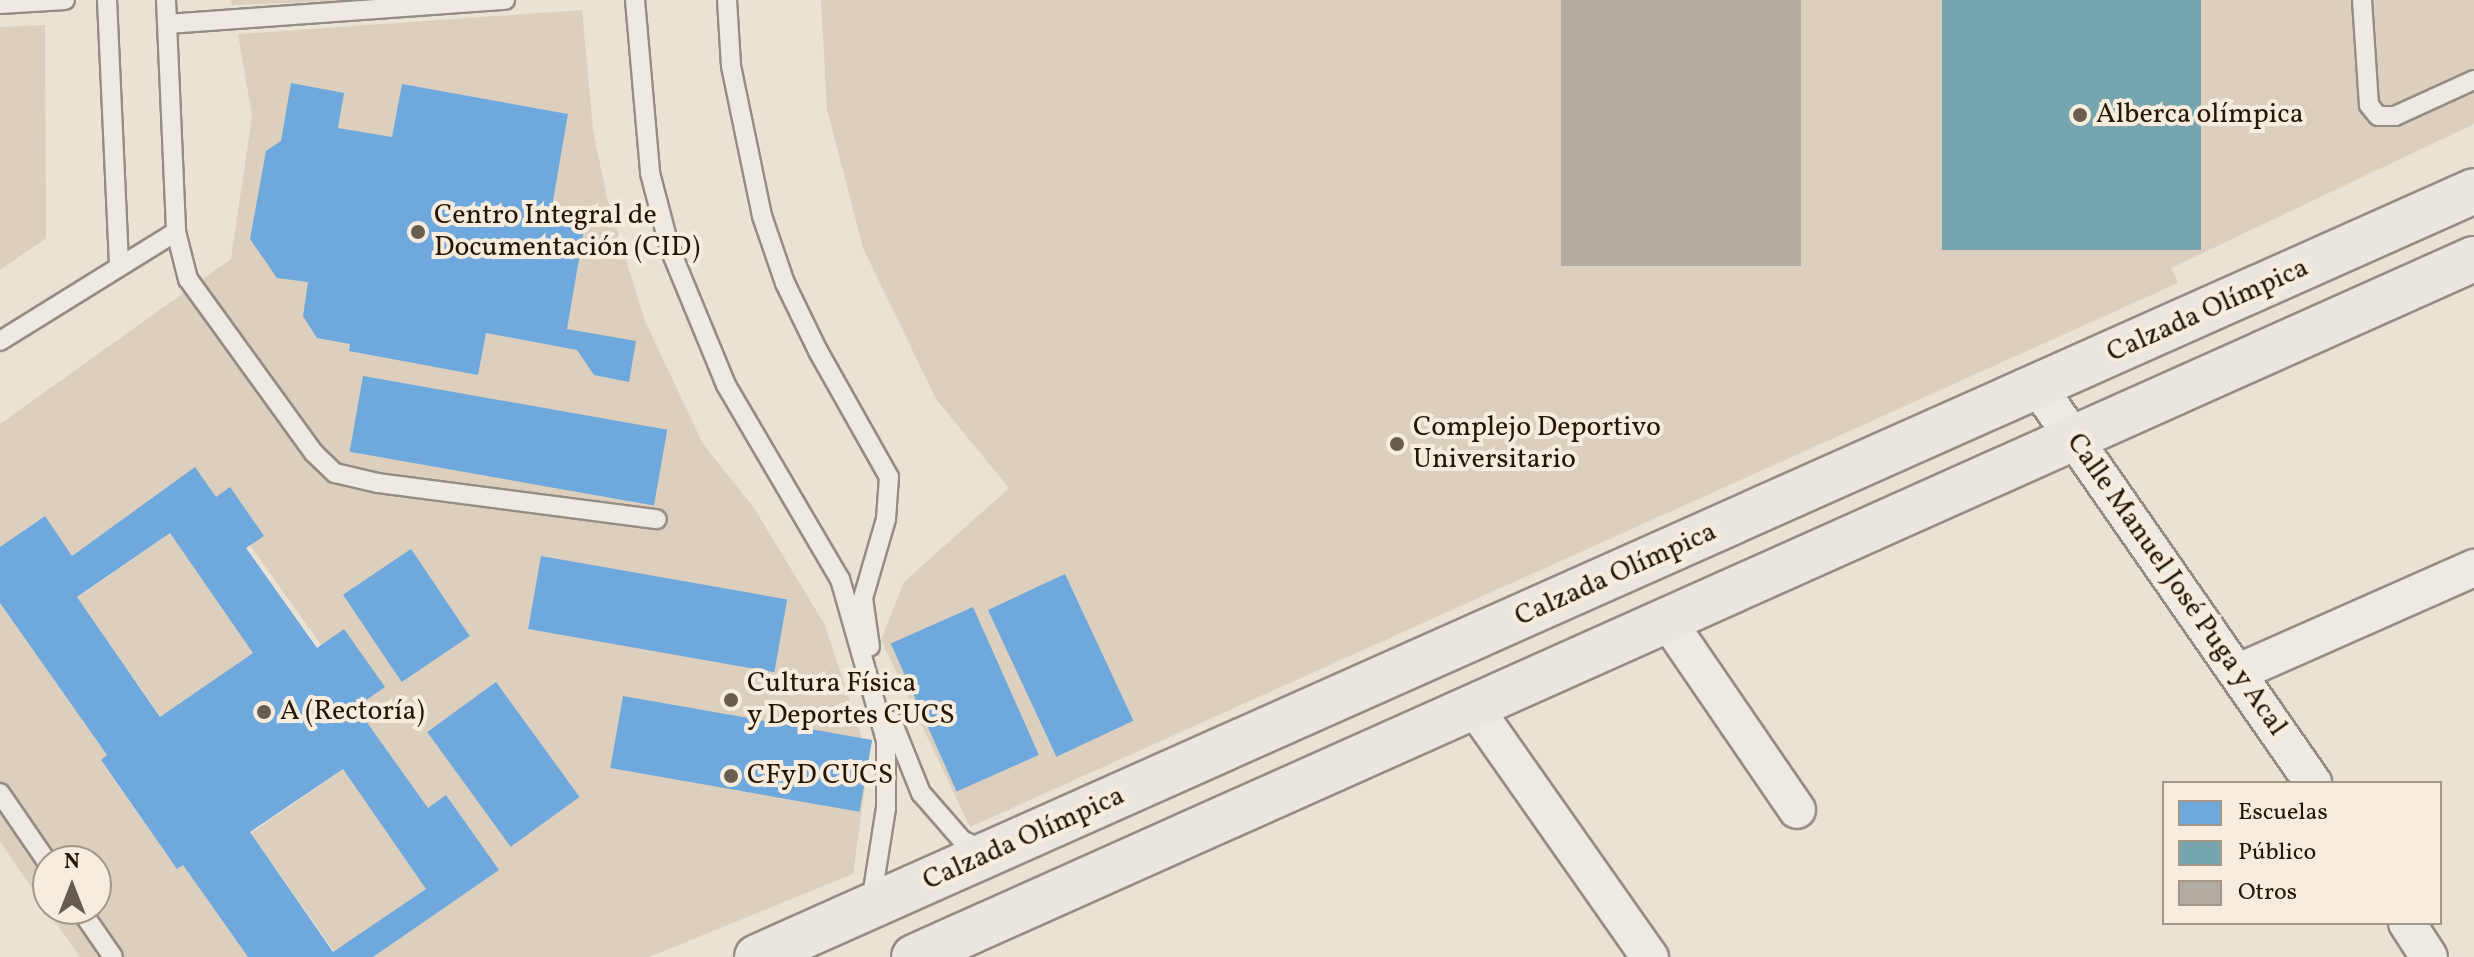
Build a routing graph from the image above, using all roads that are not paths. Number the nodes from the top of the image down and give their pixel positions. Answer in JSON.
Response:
{"nodes":[{"id":1,"x":65,"y":0,"type":"edge"},
{"id":2,"x":107,"y":0,"type":"edge"},
{"id":3,"x":166,"y":0,"type":"edge"},
{"id":4,"x":505,"y":0,"type":"edge"},
{"id":5,"x":635,"y":0,"type":"edge"},
{"id":6,"x":727,"y":0,"type":"edge"},
{"id":7,"x":2362,"y":0,"type":"edge"},
{"id":8,"x":0,"y":4,"type":"edge"},
{"id":9,"x":167,"y":24,"type":"junction"},
{"id":10,"x":2474,"y":80,"type":"edge"},
{"id":11,"x":2474,"y":191,"type":"edge"},
{"id":12,"x":176,"y":232,"type":"junction"},
{"id":13,"x":2474,"y":259,"type":"edge"},
{"id":14,"x":119,"y":267,"type":"junction"},
{"id":15,"x":0,"y":341,"type":"edge"},
{"id":16,"x":2038,"y":387,"type":"junction"},
{"id":17,"x":2074,"y":439,"type":"junction"},
{"id":18,"x":657,"y":519,"type":"dead end"},
{"id":19,"x":872,"y":568,"type":"junction"},
{"id":20,"x":2474,"y":568,"type":"edge"},
{"id":21,"x":840,"y":579,"type":"junction"},
{"id":22,"x":1667,"y":620,"type":"junction"},
{"id":23,"x":2239,"y":672,"type":"junction"},
{"id":24,"x":1474,"y":707,"type":"junction"},
{"id":25,"x":2312,"y":781,"type":"edge"},
{"id":26,"x":0,"y":793,"type":"edge"},
{"id":27,"x":1797,"y":810,"type":"dead end"},
{"id":28,"x":36,"y":845,"type":"edge"},
{"id":29,"x":992,"y":854,"type":"junction"},
{"id":30,"x":871,"y":906,"type":"junction"},
{"id":31,"x":91,"y":925,"type":"edge"},
{"id":32,"x":2408,"y":925,"type":"edge"},
{"id":33,"x":113,"y":957,"type":"edge"},
{"id":34,"x":757,"y":957,"type":"edge"},
{"id":35,"x":914,"y":957,"type":"edge"},
{"id":36,"x":1650,"y":957,"type":"edge"},
{"id":37,"x":2429,"y":957,"type":"edge"}],
"edges":[{"from":1,"to":8,"type":"lane"},
{"from":2,"to":14,"type":"lane"},
{"from":3,"to":9,"type":"lane"},
{"from":4,"to":9,"type":"lane"},
{"from":5,"to":21,"type":"lane"},
{"from":6,"to":19,"type":"lane"},
{"from":7,"to":10,"type":"lane"},
{"from":9,"to":12,"type":"lane"},
{"from":11,"to":16,"type":"main road","name":"Calzada Olímpica"},
{"from":12,"to":14,"type":"lane"},
{"from":12,"to":18,"type":"lane"},
{"from":13,"to":17,"type":"main road"},
{"from":14,"to":15,"type":"lane"},
{"from":16,"to":17,"type":"street","name":"Calle Manuel José Puga y Acal"},
{"from":16,"to":29,"type":"main road","name":"Calzada Olímpica"},
{"from":17,"to":22,"type":"main road"},
{"from":17,"to":23,"type":"street","name":"Calle Manuel José Puga y Acal"},
{"from":19,"to":21,"type":"lane"},
{"from":19,"to":29,"type":"lane"},
{"from":20,"to":23,"type":"street"},
{"from":21,"to":30,"type":"lane"},
{"from":22,"to":24,"type":"main road"},
{"from":22,"to":27,"type":"street"},
{"from":23,"to":25,"type":"street","name":"Calle Manuel José Puga y Acal"},
{"from":24,"to":35,"type":"main road"},
{"from":24,"to":36,"type":"street"},
{"from":26,"to":28,"type":"lane"},
{"from":29,"to":30,"type":"main road","name":"Calzada Olímpica"},
{"from":30,"to":34,"type":"main road","name":"Calzada Olímpica"},
{"from":31,"to":33,"type":"lane"},
{"from":32,"to":37,"type":"street"}]}
